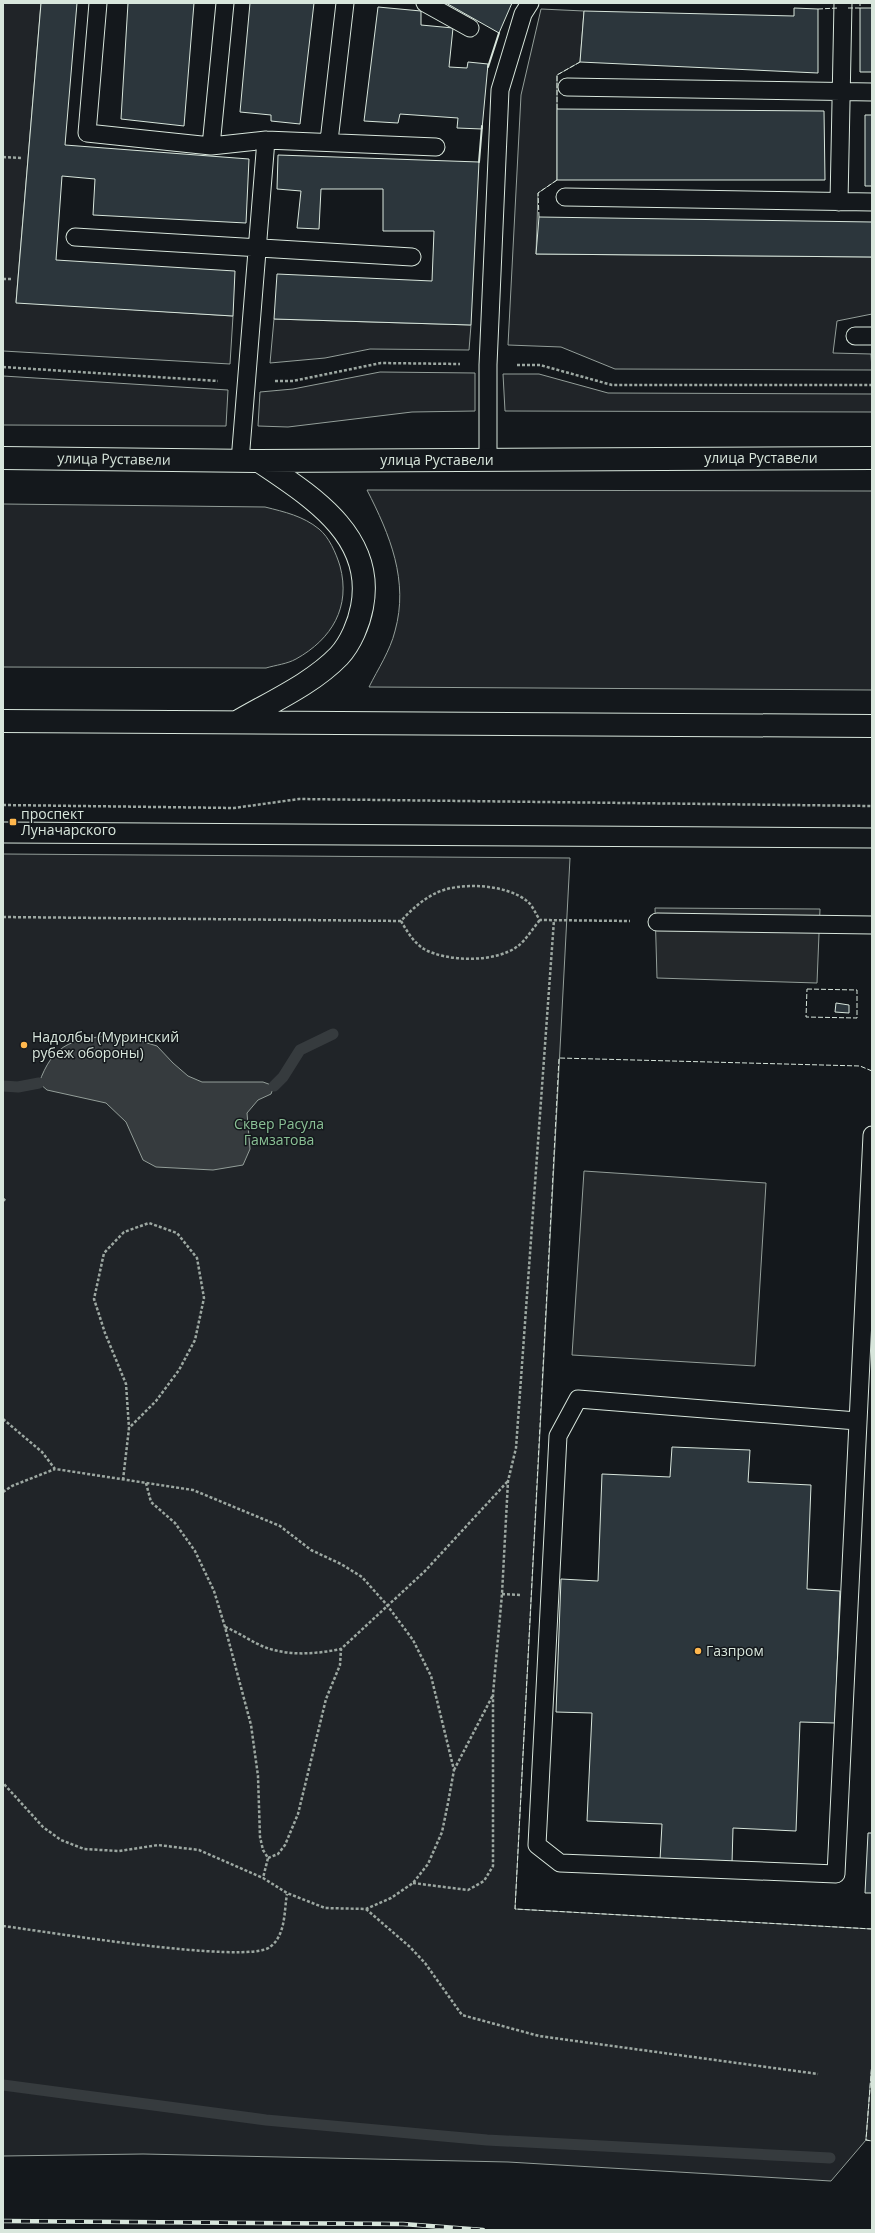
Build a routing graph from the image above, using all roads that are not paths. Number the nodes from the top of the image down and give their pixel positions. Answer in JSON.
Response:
{"nodes":[{"id":1,"x":98,"y":3,"type":"edge"},
{"id":2,"x":225,"y":3,"type":"edge"},
{"id":3,"x":345,"y":3,"type":"edge"},
{"id":4,"x":425,"y":3,"type":"edge"},
{"id":5,"x":530,"y":3,"type":"edge"},
{"id":6,"x":843,"y":3,"type":"edge"},
{"id":7,"x":470,"y":28,"type":"dead end"},
{"id":8,"x":567,"y":87,"type":"dead end"},
{"id":9,"x":841,"y":91,"type":"junction"},
{"id":10,"x":872,"y":92,"type":"edge"},
{"id":11,"x":266,"y":140,"type":"junction"},
{"id":12,"x":329,"y":141,"type":"junction"},
{"id":13,"x":211,"y":146,"type":"junction"},
{"id":14,"x":436,"y":147,"type":"dead end"},
{"id":15,"x":565,"y":197,"type":"dead end"},
{"id":16,"x":839,"y":202,"type":"junction"},
{"id":17,"x":872,"y":202,"type":"edge"},
{"id":18,"x":75,"y":237,"type":"dead end"},
{"id":19,"x":258,"y":246,"type":"junction"},
{"id":20,"x":412,"y":257,"type":"dead end"},
{"id":21,"x":855,"y":336,"type":"dead end"},
{"id":22,"x":872,"y":336,"type":"edge"},
{"id":23,"x":3,"y":458,"type":"edge"},
{"id":24,"x":872,"y":458,"type":"edge"},
{"id":25,"x":488,"y":460,"type":"junction"},
{"id":26,"x":249,"y":461,"type":"junction"},
{"id":27,"x":3,"y":721,"type":"edge"},
{"id":28,"x":238,"y":722,"type":"junction"},
{"id":29,"x":872,"y":726,"type":"edge"},
{"id":30,"x":657,"y":922,"type":"road end"},
{"id":31,"x":872,"y":925,"type":"edge"},
{"id":32,"x":872,"y":1135,"type":"edge"},
{"id":33,"x":857,"y":1421,"type":"junction"}],
"edges":[{"from":1,"to":13,"type":"lane"},
{"from":2,"to":13,"type":"lane"},
{"from":3,"to":12,"type":"lane"},
{"from":4,"to":7,"type":"lane"},
{"from":5,"to":25,"type":"lane"},
{"from":6,"to":9,"type":"lane"},
{"from":8,"to":9,"type":"lane"},
{"from":9,"to":10,"type":"lane"},
{"from":9,"to":16,"type":"lane"},
{"from":11,"to":12,"type":"lane"},
{"from":11,"to":13,"type":"lane"},
{"from":11,"to":19,"type":"lane"},
{"from":12,"to":14,"type":"lane"},
{"from":15,"to":16,"type":"lane"},
{"from":16,"to":17,"type":"lane"},
{"from":18,"to":19,"type":"lane"},
{"from":19,"to":20,"type":"lane"},
{"from":19,"to":26,"type":"lane"},
{"from":21,"to":22,"type":"lane"},
{"from":23,"to":26,"type":"main road","name":"улица Руставели"},
{"from":24,"to":25,"type":"main road","name":"улица Руставели"},
{"from":25,"to":26,"type":"main road","name":"улица Руставели"},
{"from":26,"to":28,"type":"main road"},
{"from":27,"to":28,"type":"main road"},
{"from":28,"to":29,"type":"main road"},
{"from":30,"to":31,"type":"lane"},
{"from":32,"to":33,"type":"lane"},
{"from":33,"to":33,"type":"lane"}]}
